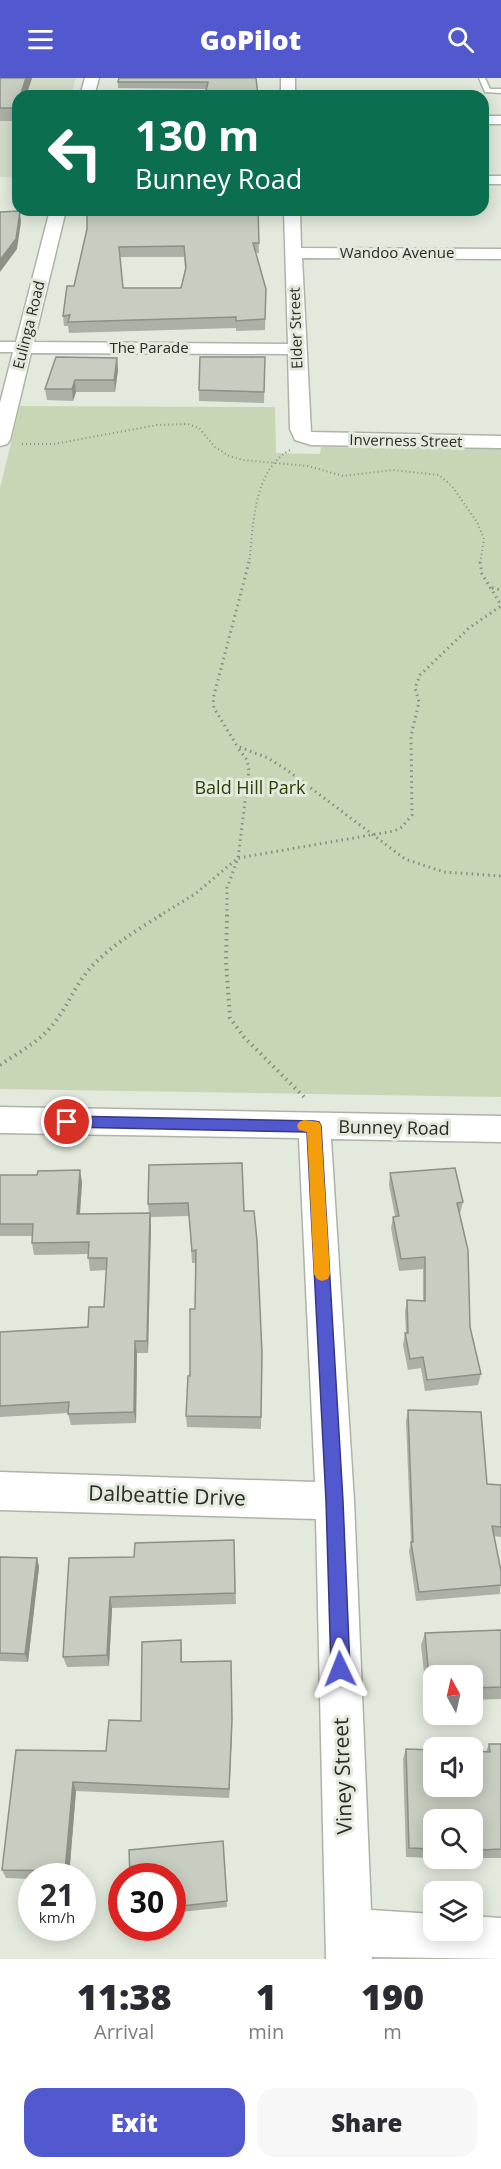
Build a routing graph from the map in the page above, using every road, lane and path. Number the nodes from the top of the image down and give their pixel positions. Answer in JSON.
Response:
{"nodes":[{"id":1,"x":56,"y":216,"type":"edge"},
{"id":2,"x":292,"y":216,"type":"edge"},
{"id":3,"x":293,"y":253,"type":"junction"},
{"id":4,"x":501,"y":254,"type":"edge"},
{"id":5,"x":0,"y":347,"type":"edge"},
{"id":6,"x":23,"y":347,"type":"junction"},
{"id":7,"x":297,"y":349,"type":"junction"},
{"id":8,"x":0,"y":440,"type":"edge"},
{"id":9,"x":311,"y":440,"type":"joint"},
{"id":10,"x":501,"y":442,"type":"edge"},
{"id":11,"x":22,"y":444,"type":"dead end"},
{"id":12,"x":283,"y":452,"type":"dead end"},
{"id":13,"x":274,"y":464,"type":"junction"},
{"id":14,"x":491,"y":588,"type":"junction"},
{"id":15,"x":501,"y":590,"type":"edge"},
{"id":16,"x":501,"y":606,"type":"edge"},
{"id":17,"x":237,"y":746,"type":"junction"},
{"id":18,"x":372,"y":836,"type":"junction"},
{"id":19,"x":238,"y":858,"type":"junction"},
{"id":20,"x":501,"y":876,"type":"edge"},
{"id":21,"x":0,"y":1065,"type":"edge"},
{"id":22,"x":315,"y":1113,"type":"junction"},
{"id":23,"x":0,"y":1120,"type":"edge"},
{"id":24,"x":501,"y":1129,"type":"edge"},
{"id":25,"x":0,"y":1491,"type":"edge"},
{"id":26,"x":335,"y":1501,"type":"junction"},
{"id":27,"x":501,"y":1941,"type":"edge"},
{"id":28,"x":349,"y":1945,"type":"edge"}],
"edges":[{"from":1,"to":6,"type":"street","name":"Eulinga Road"},
{"from":2,"to":3,"type":"street","name":"Elder Street"},
{"from":3,"to":4,"type":"street","name":"Wandoo Avenue"},
{"from":3,"to":7,"type":"street","name":"Elder Street"},
{"from":5,"to":6,"type":"street","name":"The Parade"},
{"from":6,"to":7,"type":"street","name":"The Parade"},
{"from":6,"to":8,"type":"street","name":"Eulinga Road"},
{"from":7,"to":9,"type":"street","name":"Elder Street"},
{"from":9,"to":10,"type":"street","name":"Inverness Street"},
{"from":11,"to":13,"type":"path"},
{"from":12,"to":13,"type":"path"},
{"from":13,"to":14,"type":"path"},
{"from":13,"to":17,"type":"path"},
{"from":14,"to":15,"type":"path"},
{"from":14,"to":16,"type":"path"},
{"from":16,"to":18,"type":"path"},
{"from":17,"to":18,"type":"path"},
{"from":17,"to":19,"type":"path"},
{"from":18,"to":19,"type":"path"},
{"from":18,"to":20,"type":"path"},
{"from":19,"to":21,"type":"path"},
{"from":19,"to":22,"type":"path"},
{"from":22,"to":23,"type":"street","name":"Bunney Road"},
{"from":22,"to":24,"type":"street","name":"Bunney Road"},
{"from":22,"to":26,"type":"street","name":"Viney Street"},
{"from":25,"to":26,"type":"street","name":"Dalbeattie Drive"},
{"from":26,"to":28,"type":"street","name":"Viney Street"},
{"from":27,"to":28,"type":"street"}]}
